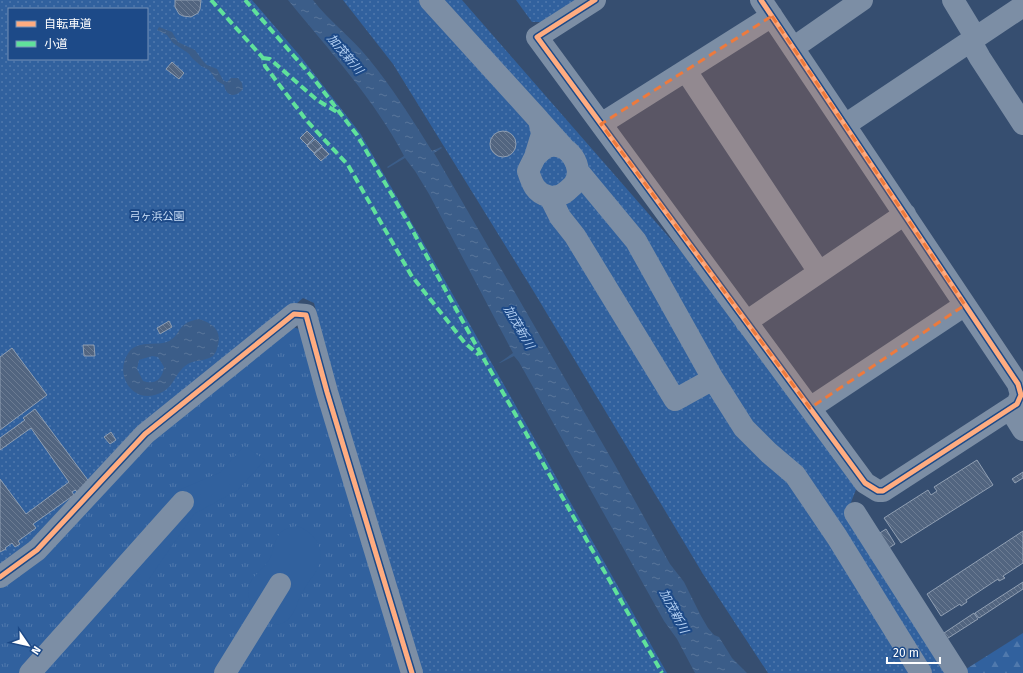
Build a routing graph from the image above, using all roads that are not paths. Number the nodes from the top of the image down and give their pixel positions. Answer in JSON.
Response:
{"nodes":[{"id":1,"x":430,"y":0,"type":"edge"},
{"id":2,"x":595,"y":0,"type":"edge"},
{"id":3,"x":862,"y":0,"type":"edge"},
{"id":4,"x":953,"y":0,"type":"edge"},
{"id":5,"x":1023,"y":6,"type":"edge"},
{"id":6,"x":767,"y":8,"type":"edge"},
{"id":7,"x":974,"y":40,"type":"junction"},
{"id":8,"x":793,"y":48,"type":"junction"},
{"id":9,"x":686,"y":71,"type":"junction"},
{"id":10,"x":538,"y":120,"type":"junction"},
{"id":11,"x":601,"y":124,"type":"junction"},
{"id":12,"x":1023,"y":124,"type":"edge"},
{"id":13,"x":845,"y":125,"type":"junction"},
{"id":14,"x":565,"y":149,"type":"junction"},
{"id":15,"x":535,"y":157,"type":"junction"},
{"id":16,"x":578,"y":170,"type":"junction"},
{"id":17,"x":550,"y":197,"type":"junction"},
{"id":18,"x":904,"y":214,"type":"junction"},
{"id":19,"x":819,"y":272,"type":"junction"},
{"id":20,"x":965,"y":305,"type":"junction"},
{"id":21,"x":746,"y":322,"type":"junction"},
{"id":22,"x":712,"y":379,"type":"junction"},
{"id":23,"x":810,"y":408,"type":"junction"},
{"id":24,"x":1010,"y":409,"type":"junction"},
{"id":25,"x":1023,"y":430,"type":"edge"},
{"id":26,"x":872,"y":488,"type":"junction"},
{"id":27,"x":184,"y":502,"type":"dead end"},
{"id":28,"x":855,"y":513,"type":"junction"},
{"id":29,"x":830,"y":526,"type":"junction"},
{"id":30,"x":0,"y":577,"type":"edge"},
{"id":31,"x":280,"y":584,"type":"dead end"},
{"id":32,"x":30,"y":673,"type":"edge"},
{"id":33,"x":225,"y":673,"type":"edge"},
{"id":34,"x":412,"y":673,"type":"edge"},
{"id":35,"x":921,"y":673,"type":"edge"},
{"id":36,"x":957,"y":673,"type":"edge"}],
"edges":[{"from":1,"to":10,"type":"street"},
{"from":2,"to":11,"type":"street"},
{"from":3,"to":8,"type":"street"},
{"from":4,"to":7,"type":"street"},
{"from":5,"to":7,"type":"street"},
{"from":6,"to":8,"type":"street"},
{"from":6,"to":9,"type":"street"},
{"from":7,"to":12,"type":"street"},
{"from":7,"to":13,"type":"street"},
{"from":8,"to":13,"type":"street"},
{"from":9,"to":11,"type":"street"},
{"from":9,"to":19,"type":"street"},
{"from":10,"to":14,"type":"street"},
{"from":10,"to":15,"type":"street"},
{"from":11,"to":21,"type":"street"},
{"from":13,"to":18,"type":"street"},
{"from":14,"to":15,"type":"street"},
{"from":14,"to":16,"type":"street"},
{"from":15,"to":17,"type":"street"},
{"from":16,"to":17,"type":"street"},
{"from":16,"to":22,"type":"street"},
{"from":17,"to":22,"type":"street"},
{"from":18,"to":19,"type":"street"},
{"from":18,"to":20,"type":"street"},
{"from":19,"to":21,"type":"street"},
{"from":20,"to":23,"type":"street"},
{"from":20,"to":24,"type":"street"},
{"from":21,"to":23,"type":"street"},
{"from":22,"to":29,"type":"street"},
{"from":23,"to":26,"type":"street"},
{"from":24,"to":25,"type":"street"},
{"from":24,"to":26,"type":"street"},
{"from":26,"to":28,"type":"street"},
{"from":27,"to":32,"type":"street"},
{"from":28,"to":29,"type":"street"},
{"from":28,"to":36,"type":"street"},
{"from":29,"to":35,"type":"street"},
{"from":30,"to":34,"type":"street"},
{"from":31,"to":33,"type":"street"}]}
